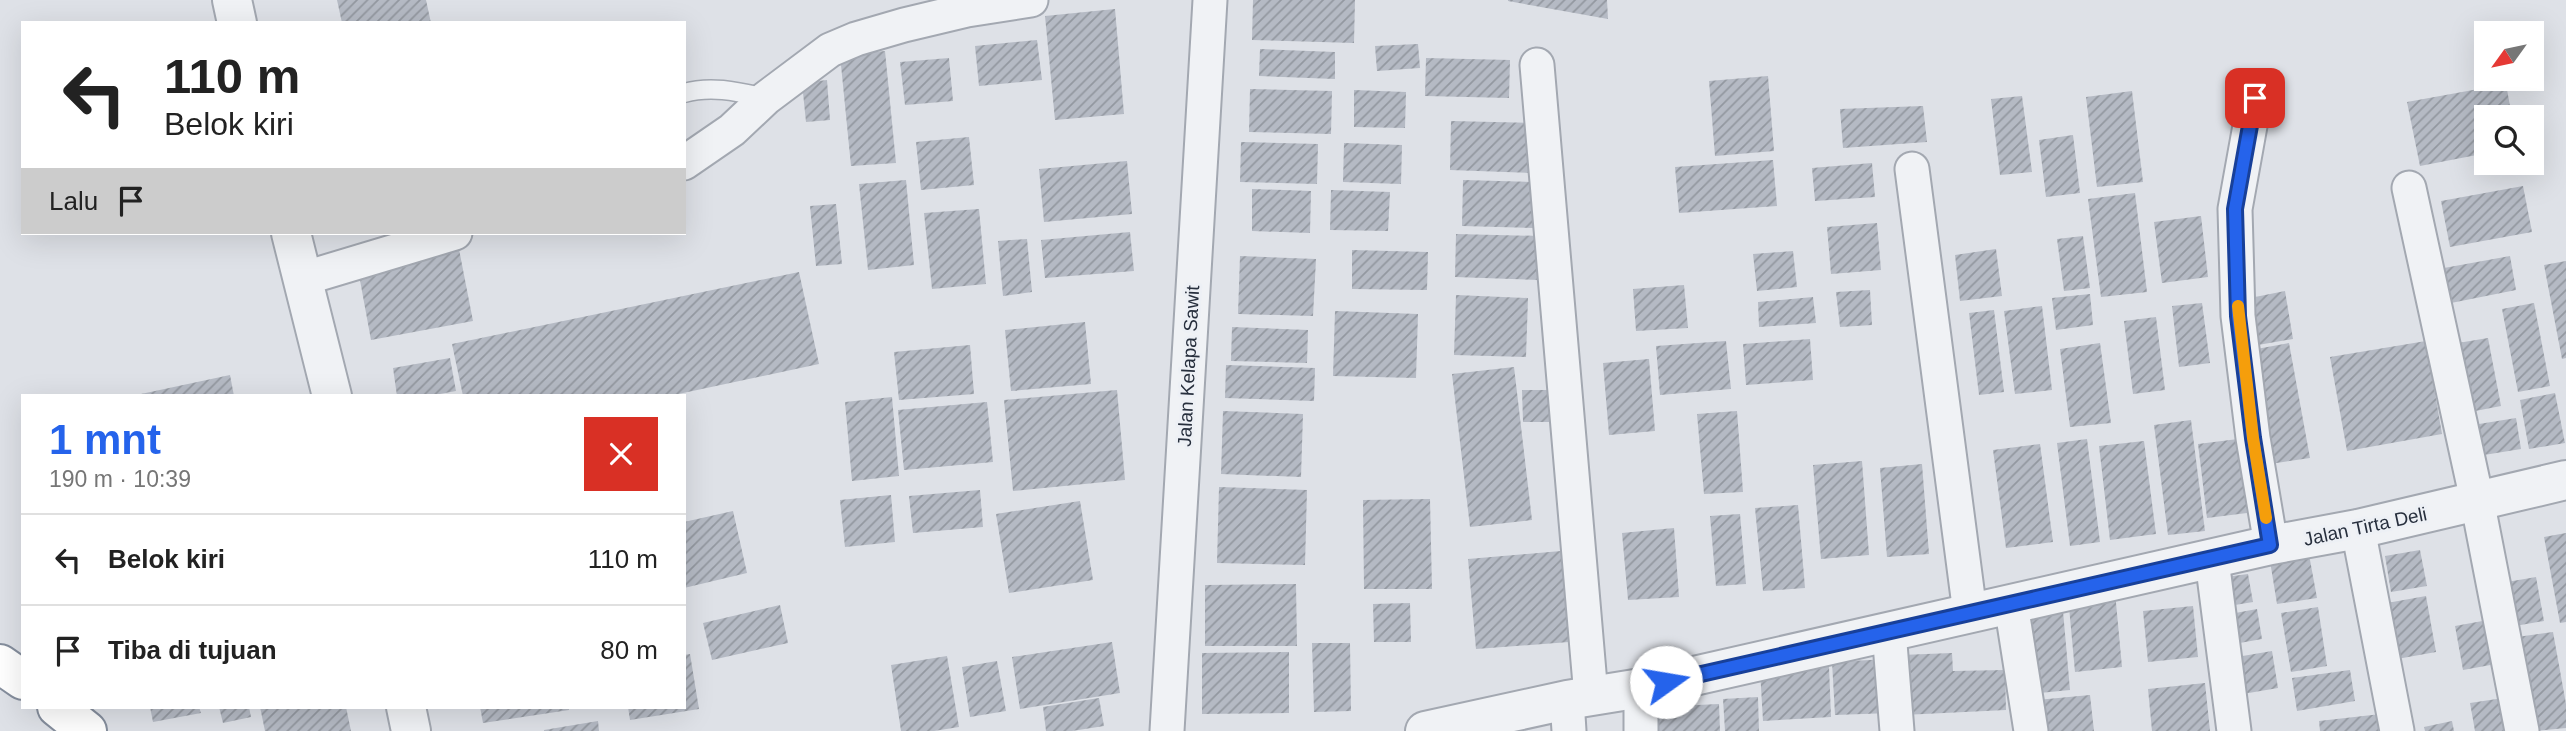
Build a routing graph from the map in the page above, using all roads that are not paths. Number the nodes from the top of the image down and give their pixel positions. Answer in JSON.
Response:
{"nodes":[{"id":1,"x":232,"y":0,"type":"edge"},
{"id":2,"x":1031,"y":0,"type":"edge"},
{"id":3,"x":1210,"y":0,"type":"edge"},
{"id":4,"x":237,"y":21,"type":"edge"},
{"id":5,"x":1537,"y":65,"type":"dead end"},
{"id":6,"x":686,"y":92,"type":"edge"},
{"id":7,"x":766,"y":98,"type":"junction"},
{"id":8,"x":2255,"y":98,"type":"dead end"},
{"id":9,"x":686,"y":162,"type":"edge"},
{"id":10,"x":1912,"y":169,"type":"dead end"},
{"id":11,"x":2409,"y":188,"type":"dead end"},
{"id":12,"x":291,"y":235,"type":"edge"},
{"id":13,"x":448,"y":235,"type":"edge"},
{"id":14,"x":302,"y":279,"type":"junction"},
{"id":15,"x":331,"y":394,"type":"edge"},
{"id":16,"x":2566,"y":480,"type":"edge"},
{"id":17,"x":2477,"y":500,"type":"junction"},
{"id":18,"x":2358,"y":529,"type":"junction"},
{"id":19,"x":2270,"y":545,"type":"junction"},
{"id":20,"x":2212,"y":559,"type":"junction"},
{"id":21,"x":2011,"y":604,"type":"junction"},
{"id":22,"x":1970,"y":613,"type":"junction"},
{"id":23,"x":1889,"y":631,"type":"junction"},
{"id":24,"x":0,"y":664,"type":"edge"},
{"id":25,"x":21,"y":679,"type":"edge"},
{"id":26,"x":1641,"y":688,"type":"junction"},
{"id":27,"x":60,"y":709,"type":"edge"},
{"id":28,"x":406,"y":709,"type":"edge"},
{"id":29,"x":1576,"y":709,"type":"edge"},
{"id":30,"x":87,"y":731,"type":"edge"},
{"id":31,"x":411,"y":731,"type":"edge"},
{"id":32,"x":1167,"y":731,"type":"edge"},
{"id":33,"x":1425,"y":731,"type":"edge"},
{"id":34,"x":1641,"y":731,"type":"edge"},
{"id":35,"x":1897,"y":731,"type":"edge"},
{"id":36,"x":2031,"y":731,"type":"edge"},
{"id":37,"x":2234,"y":731,"type":"edge"},
{"id":38,"x":2397,"y":731,"type":"edge"},
{"id":39,"x":2522,"y":731,"type":"edge"}],
"edges":[{"from":1,"to":4,"type":"street"},
{"from":2,"to":7,"type":"street"},
{"from":3,"to":32,"type":"street","name":"Jalan Kelapa Sawit"},
{"from":5,"to":29,"type":"street"},
{"from":6,"to":7,"type":"lane"},
{"from":7,"to":9,"type":"street"},
{"from":8,"to":19,"type":"street"},
{"from":10,"to":22,"type":"street"},
{"from":11,"to":17,"type":"street"},
{"from":12,"to":14,"type":"street"},
{"from":13,"to":14,"type":"street"},
{"from":14,"to":15,"type":"street"},
{"from":16,"to":17,"type":"street","name":"Jalan Tirta Deli"},
{"from":17,"to":18,"type":"street","name":"Jalan Tirta Deli"},
{"from":17,"to":39,"type":"street"},
{"from":18,"to":19,"type":"street","name":"Jalan Tirta Deli"},
{"from":18,"to":38,"type":"street"},
{"from":19,"to":20,"type":"street","name":"Jalan Tirta Deli"},
{"from":20,"to":21,"type":"street","name":"Jalan Tirta Deli"},
{"from":20,"to":37,"type":"street"},
{"from":21,"to":22,"type":"street","name":"Jalan Tirta Deli"},
{"from":21,"to":36,"type":"street"},
{"from":22,"to":23,"type":"street","name":"Jalan Tirta Deli"},
{"from":23,"to":26,"type":"street","name":"Jalan Tirta Deli"},
{"from":23,"to":35,"type":"street"},
{"from":24,"to":25,"type":"highway"},
{"from":26,"to":29,"type":"street","name":"Jalan Tirta Deli"},
{"from":26,"to":34,"type":"street"},
{"from":27,"to":30,"type":"highway"},
{"from":28,"to":31,"type":"street"},
{"from":29,"to":33,"type":"street","name":"Jalan Tirta Deli"}]}
